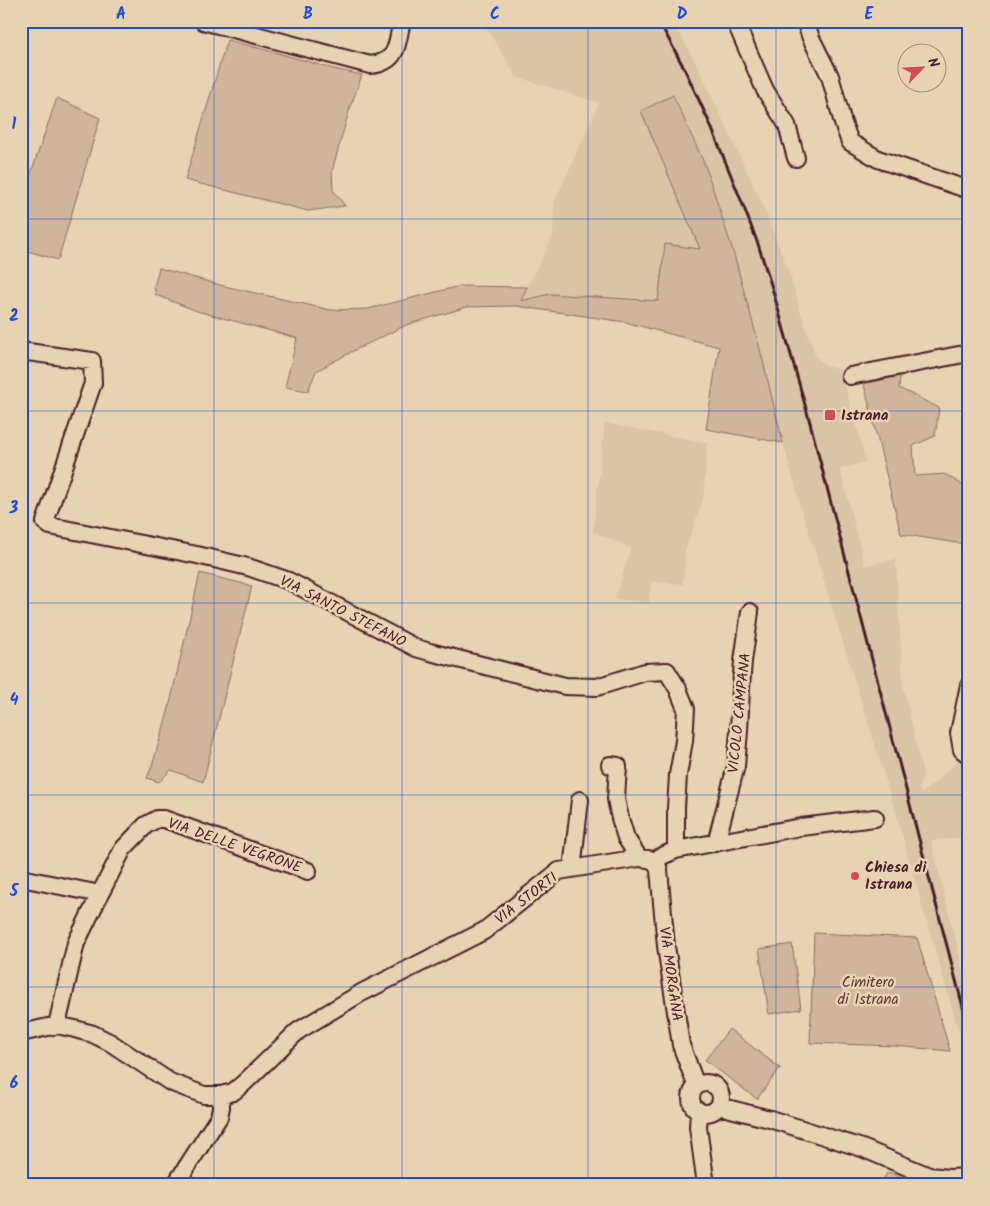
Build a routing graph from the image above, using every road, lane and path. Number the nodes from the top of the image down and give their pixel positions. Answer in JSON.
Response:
{"nodes":[{"id":1,"x":203,"y":21,"type":"edge"},
{"id":2,"x":402,"y":21,"type":"edge"},
{"id":3,"x":735,"y":21,"type":"edge"},
{"id":4,"x":805,"y":21,"type":"edge"},
{"id":5,"x":796,"y":158,"type":"dead end"},
{"id":6,"x":969,"y":190,"type":"edge"},
{"id":7,"x":21,"y":351,"type":"edge"},
{"id":8,"x":969,"y":353,"type":"edge"},
{"id":9,"x":850,"y":376,"type":"dead end"},
{"id":10,"x":750,"y":612,"type":"dead end"},
{"id":11,"x":969,"y":685,"type":"edge"},
{"id":12,"x":966,"y":752,"type":"edge"},
{"id":13,"x":610,"y":765,"type":"dead end"},
{"id":14,"x":580,"y":800,"type":"dead end"},
{"id":15,"x":875,"y":818,"type":"dead end"},
{"id":16,"x":716,"y":843,"type":"junction"},
{"id":17,"x":676,"y":850,"type":"junction"},
{"id":18,"x":647,"y":860,"type":"junction"},
{"id":19,"x":572,"y":869,"type":"junction"},
{"id":20,"x":308,"y":871,"type":"dead end"},
{"id":21,"x":21,"y":878,"type":"edge"},
{"id":22,"x":100,"y":894,"type":"junction"},
{"id":23,"x":57,"y":1026,"type":"junction"},
{"id":24,"x":21,"y":1033,"type":"edge"},
{"id":25,"x":696,"y":1086,"type":"junction"},
{"id":26,"x":221,"y":1095,"type":"junction"},
{"id":27,"x":719,"y":1106,"type":"junction"},
{"id":28,"x":699,"y":1112,"type":"junction"},
{"id":29,"x":969,"y":1177,"type":"edge"},
{"id":30,"x":175,"y":1185,"type":"edge"},
{"id":31,"x":706,"y":1185,"type":"edge"}],
"edges":[{"from":1,"to":2,"type":"street"},
{"from":3,"to":5,"type":"street"},
{"from":4,"to":6,"type":"street"},
{"from":7,"to":17,"type":"street","name":"VIA SANTO STEFANO"},
{"from":8,"to":9,"type":"street"},
{"from":10,"to":16,"type":"street","name":"VICOLO CAMPANA"},
{"from":11,"to":12,"type":"street"},
{"from":13,"to":18,"type":"street","name":"VIA MORGANA"},
{"from":14,"to":19,"type":"street"},
{"from":15,"to":16,"type":"street","name":"VIA STORTI"},
{"from":16,"to":17,"type":"street","name":"VIA STORTI"},
{"from":17,"to":18,"type":"street","name":"VIA STORTI"},
{"from":18,"to":19,"type":"street","name":"VIA STORTI"},
{"from":18,"to":25,"type":"street","name":"VIA MORGANA"},
{"from":19,"to":26,"type":"street","name":"VIA STORTI"},
{"from":20,"to":22,"type":"street","name":"VIA DELLE VEGRONE"},
{"from":21,"to":22,"type":"street"},
{"from":22,"to":23,"type":"street","name":"VIA DELLE VEGRONE"},
{"from":23,"to":24,"type":"street"},
{"from":23,"to":26,"type":"street"},
{"from":25,"to":27,"type":"street"},
{"from":25,"to":28,"type":"street","name":"VIA MORGANA"},
{"from":26,"to":30,"type":"street"},
{"from":27,"to":28,"type":"street"},
{"from":27,"to":29,"type":"street"},
{"from":28,"to":31,"type":"street","name":"VIA MORGANA"}]}
